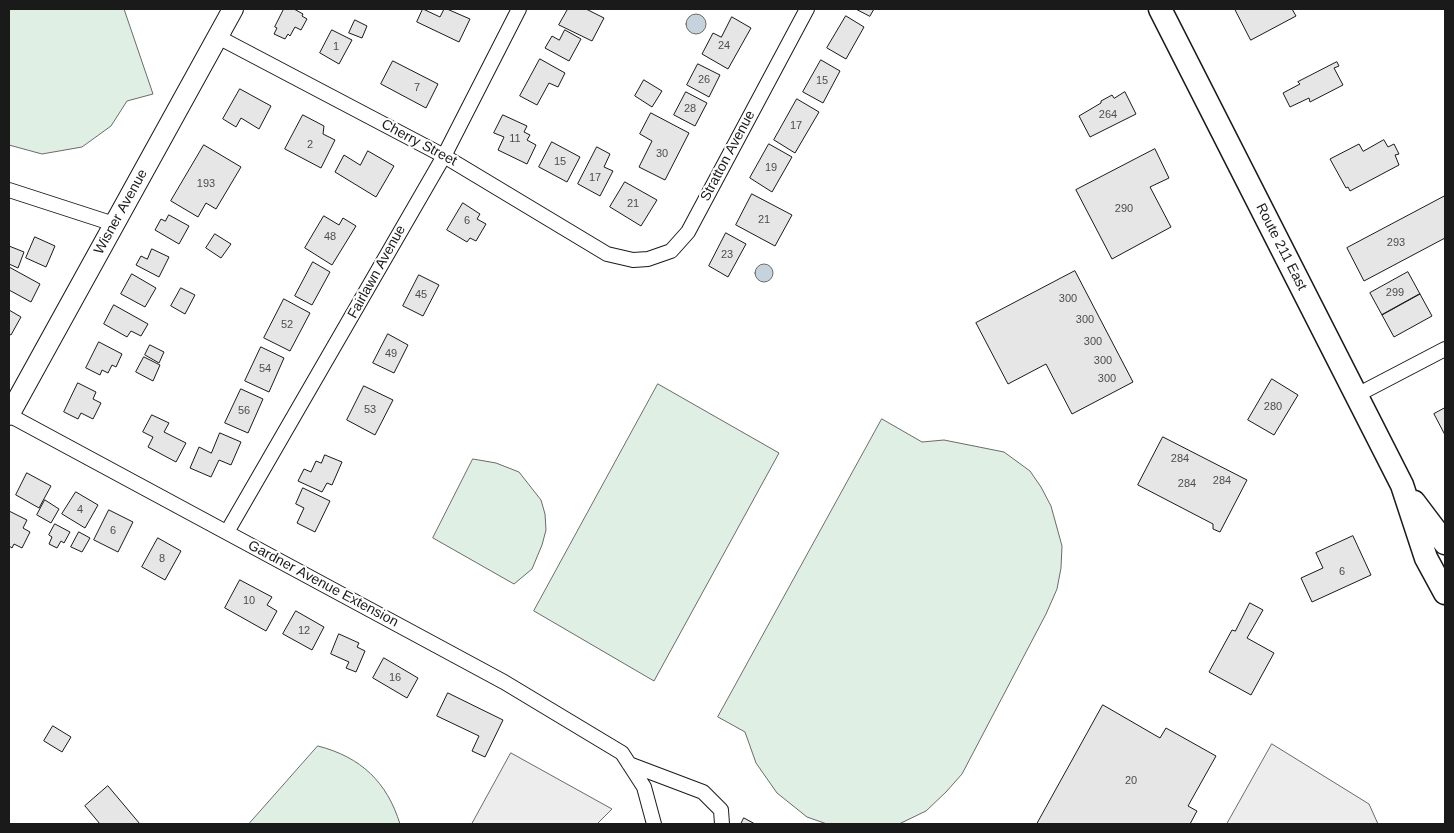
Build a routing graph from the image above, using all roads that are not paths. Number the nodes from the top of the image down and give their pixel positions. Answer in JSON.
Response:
{"nodes":[{"id":1,"x":233,"y":9,"type":"edge"},
{"id":2,"x":519,"y":9,"type":"edge"},
{"id":3,"x":807,"y":9,"type":"edge"},
{"id":4,"x":1160,"y":9,"type":"edge"},
{"id":5,"x":218,"y":37,"type":"junction"},
{"id":6,"x":444,"y":156,"type":"junction"},
{"id":7,"x":9,"y":190,"type":"edge"},
{"id":8,"x":114,"y":224,"type":"junction"},
{"id":9,"x":616,"y":257,"type":"joint"},
{"id":10,"x":1445,"y":349,"type":"edge"},
{"id":11,"x":1357,"y":395,"type":"junction"},
{"id":12,"x":9,"y":415,"type":"edge"},
{"id":13,"x":1402,"y":485,"type":"junction"},
{"id":14,"x":227,"y":532,"type":"junction"},
{"id":15,"x":1445,"y":543,"type":"edge"},
{"id":16,"x":1445,"y":593,"type":"edge"},
{"id":17,"x":629,"y":764,"type":"junction"},
{"id":18,"x":654,"y":824,"type":"edge"},
{"id":19,"x":722,"y":824,"type":"edge"}],
"edges":[{"from":1,"to":5,"type":"street","name":"Wisner Avenue"},
{"from":2,"to":6,"type":"street","name":"Fairlawn Avenue"},
{"from":3,"to":9,"type":"street","name":"Stratton Avenue"},
{"from":4,"to":11,"type":"main road","name":"Route 211 East"},
{"from":5,"to":6,"type":"street","name":"Cherry Street"},
{"from":5,"to":8,"type":"street","name":"Wisner Avenue"},
{"from":6,"to":9,"type":"street","name":"Cherry Street"},
{"from":6,"to":14,"type":"street","name":"Fairlawn Avenue"},
{"from":7,"to":8,"type":"street"},
{"from":8,"to":12,"type":"street","name":"Wisner Avenue"},
{"from":10,"to":11,"type":"street"},
{"from":11,"to":13,"type":"main road","name":"Route 211 East"},
{"from":12,"to":14,"type":"street","name":"Gardner Avenue Extension"},
{"from":13,"to":15,"type":"main road","name":"Route 211 East"},
{"from":13,"to":16,"type":"main road","name":"Route 211 East"},
{"from":14,"to":17,"type":"street","name":"Gardner Avenue Extension"},
{"from":17,"to":18,"type":"street","name":"Gardner Avenue Extension"},
{"from":17,"to":19,"type":"street","name":"Gardner Avenue Extension"}]}
